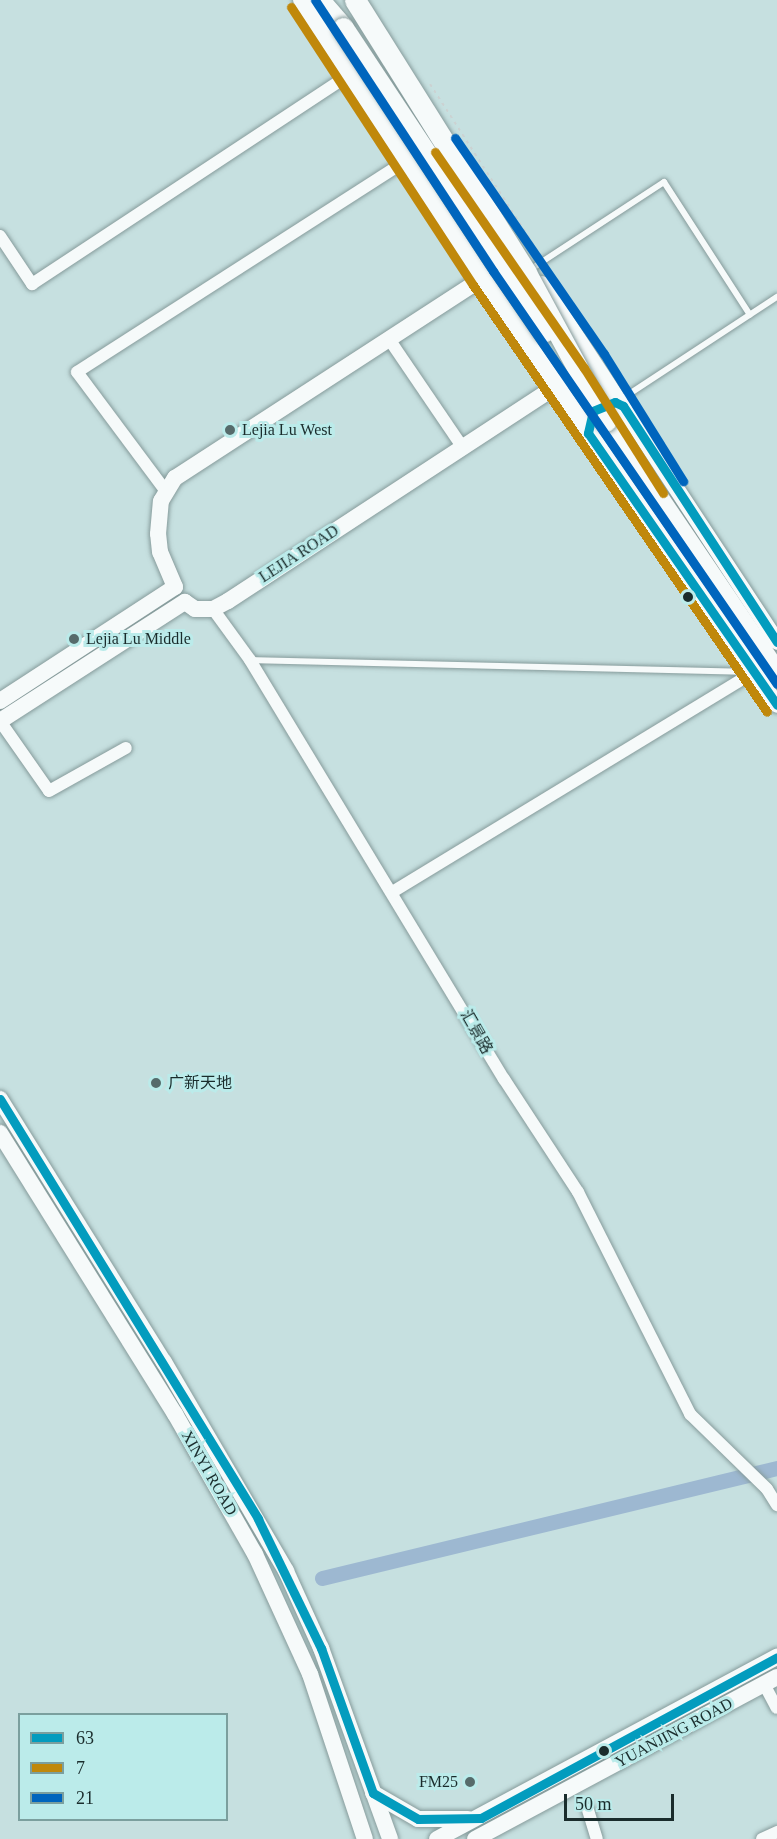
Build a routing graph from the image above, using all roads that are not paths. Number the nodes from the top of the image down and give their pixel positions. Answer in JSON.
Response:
{"nodes":[{"id":1,"x":301,"y":0,"type":"edge"},
{"id":2,"x":319,"y":0,"type":"edge"},
{"id":3,"x":325,"y":0,"type":"edge"},
{"id":4,"x":344,"y":0,"type":"edge"},
{"id":5,"x":355,"y":0,"type":"edge"},
{"id":6,"x":343,"y":28,"type":"junction"},
{"id":7,"x":349,"y":75,"type":"junction"},
{"id":8,"x":406,"y":161,"type":"junction"},
{"id":9,"x":0,"y":236,"type":"edge"},
{"id":10,"x":538,"y":265,"type":"junction"},
{"id":11,"x":483,"y":278,"type":"junction"},
{"id":12,"x":777,"y":297,"type":"edge"},
{"id":13,"x":750,"y":315,"type":"junction"},
{"id":14,"x":389,"y":339,"type":"junction"},
{"id":15,"x":594,"y":361,"type":"junction"},
{"id":16,"x":556,"y":386,"type":"junction"},
{"id":17,"x":622,"y":403,"type":"junction"},
{"id":18,"x":606,"y":421,"type":"junction"},
{"id":19,"x":588,"y":433,"type":"junction"},
{"id":20,"x":463,"y":448,"type":"junction"},
{"id":21,"x":165,"y":490,"type":"junction"},
{"id":22,"x":175,"y":587,"type":"junction"},
{"id":23,"x":185,"y":602,"type":"junction"},
{"id":24,"x":213,"y":609,"type":"junction"},
{"id":25,"x":777,"y":642,"type":"edge"},
{"id":26,"x":250,"y":660,"type":"junction"},
{"id":27,"x":754,"y":672,"type":"junction"},
{"id":28,"x":777,"y":674,"type":"edge"},
{"id":29,"x":0,"y":701,"type":"edge"},
{"id":30,"x":777,"y":705,"type":"edge"},
{"id":31,"x":0,"y":721,"type":"edge"},
{"id":32,"x":126,"y":748,"type":"dead end"},
{"id":33,"x":394,"y":891,"type":"junction"},
{"id":34,"x":0,"y":1099,"type":"edge"},
{"id":35,"x":0,"y":1133,"type":"edge"},
{"id":36,"x":777,"y":1505,"type":"edge"},
{"id":37,"x":777,"y":1657,"type":"edge"},
{"id":38,"x":771,"y":1681,"type":"edge"},
{"id":39,"x":777,"y":1708,"type":"edge"},
{"id":40,"x":373,"y":1793,"type":"junction"},
{"id":41,"x":588,"y":1810,"type":"dead end"},
{"id":42,"x":481,"y":1818,"type":"junction"},
{"id":43,"x":777,"y":1832,"type":"edge"},
{"id":44,"x":365,"y":1839,"type":"edge"},
{"id":45,"x":390,"y":1839,"type":"edge"},
{"id":46,"x":437,"y":1839,"type":"edge"},
{"id":47,"x":475,"y":1839,"type":"edge"},
{"id":48,"x":597,"y":1839,"type":"edge"},
{"id":49,"x":762,"y":1839,"type":"edge"}],
"edges":[{"from":1,"to":7,"type":"street"},
{"from":2,"to":6,"type":"highway"},
{"from":3,"to":6,"type":"highway"},
{"from":4,"to":10,"type":"street"},
{"from":5,"to":18,"type":"highway","bridge":true},
{"from":6,"to":18,"type":"highway","bridge":true},
{"from":7,"to":8,"type":"street"},
{"from":7,"to":9,"type":"street"},
{"from":8,"to":11,"type":"street"},
{"from":8,"to":21,"type":"street"},
{"from":10,"to":13,"type":"lane"},
{"from":10,"to":15,"type":"street"},
{"from":11,"to":14,"type":"street"},
{"from":11,"to":16,"type":"street"},
{"from":12,"to":13,"type":"lane"},
{"from":13,"to":17,"type":"lane"},
{"from":14,"to":20,"type":"street"},
{"from":14,"to":21,"type":"street"},
{"from":15,"to":16,"type":"street","name":"LEJIA ROAD"},
{"from":15,"to":17,"type":"street"},
{"from":16,"to":19,"type":"street"},
{"from":16,"to":20,"type":"street","name":"LEJIA ROAD"},
{"from":17,"to":19,"type":"street"},
{"from":17,"to":25,"type":"street"},
{"from":18,"to":28,"type":"highway"},
{"from":19,"to":27,"type":"street"},
{"from":20,"to":24,"type":"street","name":"LEJIA ROAD"},
{"from":21,"to":22,"type":"street"},
{"from":22,"to":23,"type":"street"},
{"from":22,"to":29,"type":"street"},
{"from":23,"to":24,"type":"street"},
{"from":23,"to":31,"type":"street"},
{"from":24,"to":26,"type":"street","name":"汇景路"},
{"from":26,"to":27,"type":"lane"},
{"from":26,"to":33,"type":"street","name":"汇景路"},
{"from":27,"to":30,"type":"street"},
{"from":27,"to":33,"type":"street"},
{"from":31,"to":32,"type":"street"},
{"from":33,"to":36,"type":"street","name":"汇景路"},
{"from":34,"to":40,"type":"street","name":"XINYI ROAD"},
{"from":35,"to":44,"type":"street","name":"XINYI ROAD"},
{"from":37,"to":42,"type":"street","name":"YUANJING ROAD"},
{"from":38,"to":39,"type":"street"},
{"from":38,"to":47,"type":"street","name":"YUANJING ROAD"},
{"from":40,"to":42,"type":"street"},
{"from":40,"to":45,"type":"street","name":"XINYI ROAD"},
{"from":41,"to":48,"type":"street"},
{"from":42,"to":46,"type":"street","name":"YUANJING ROAD"},
{"from":43,"to":49,"type":"street"}]}
